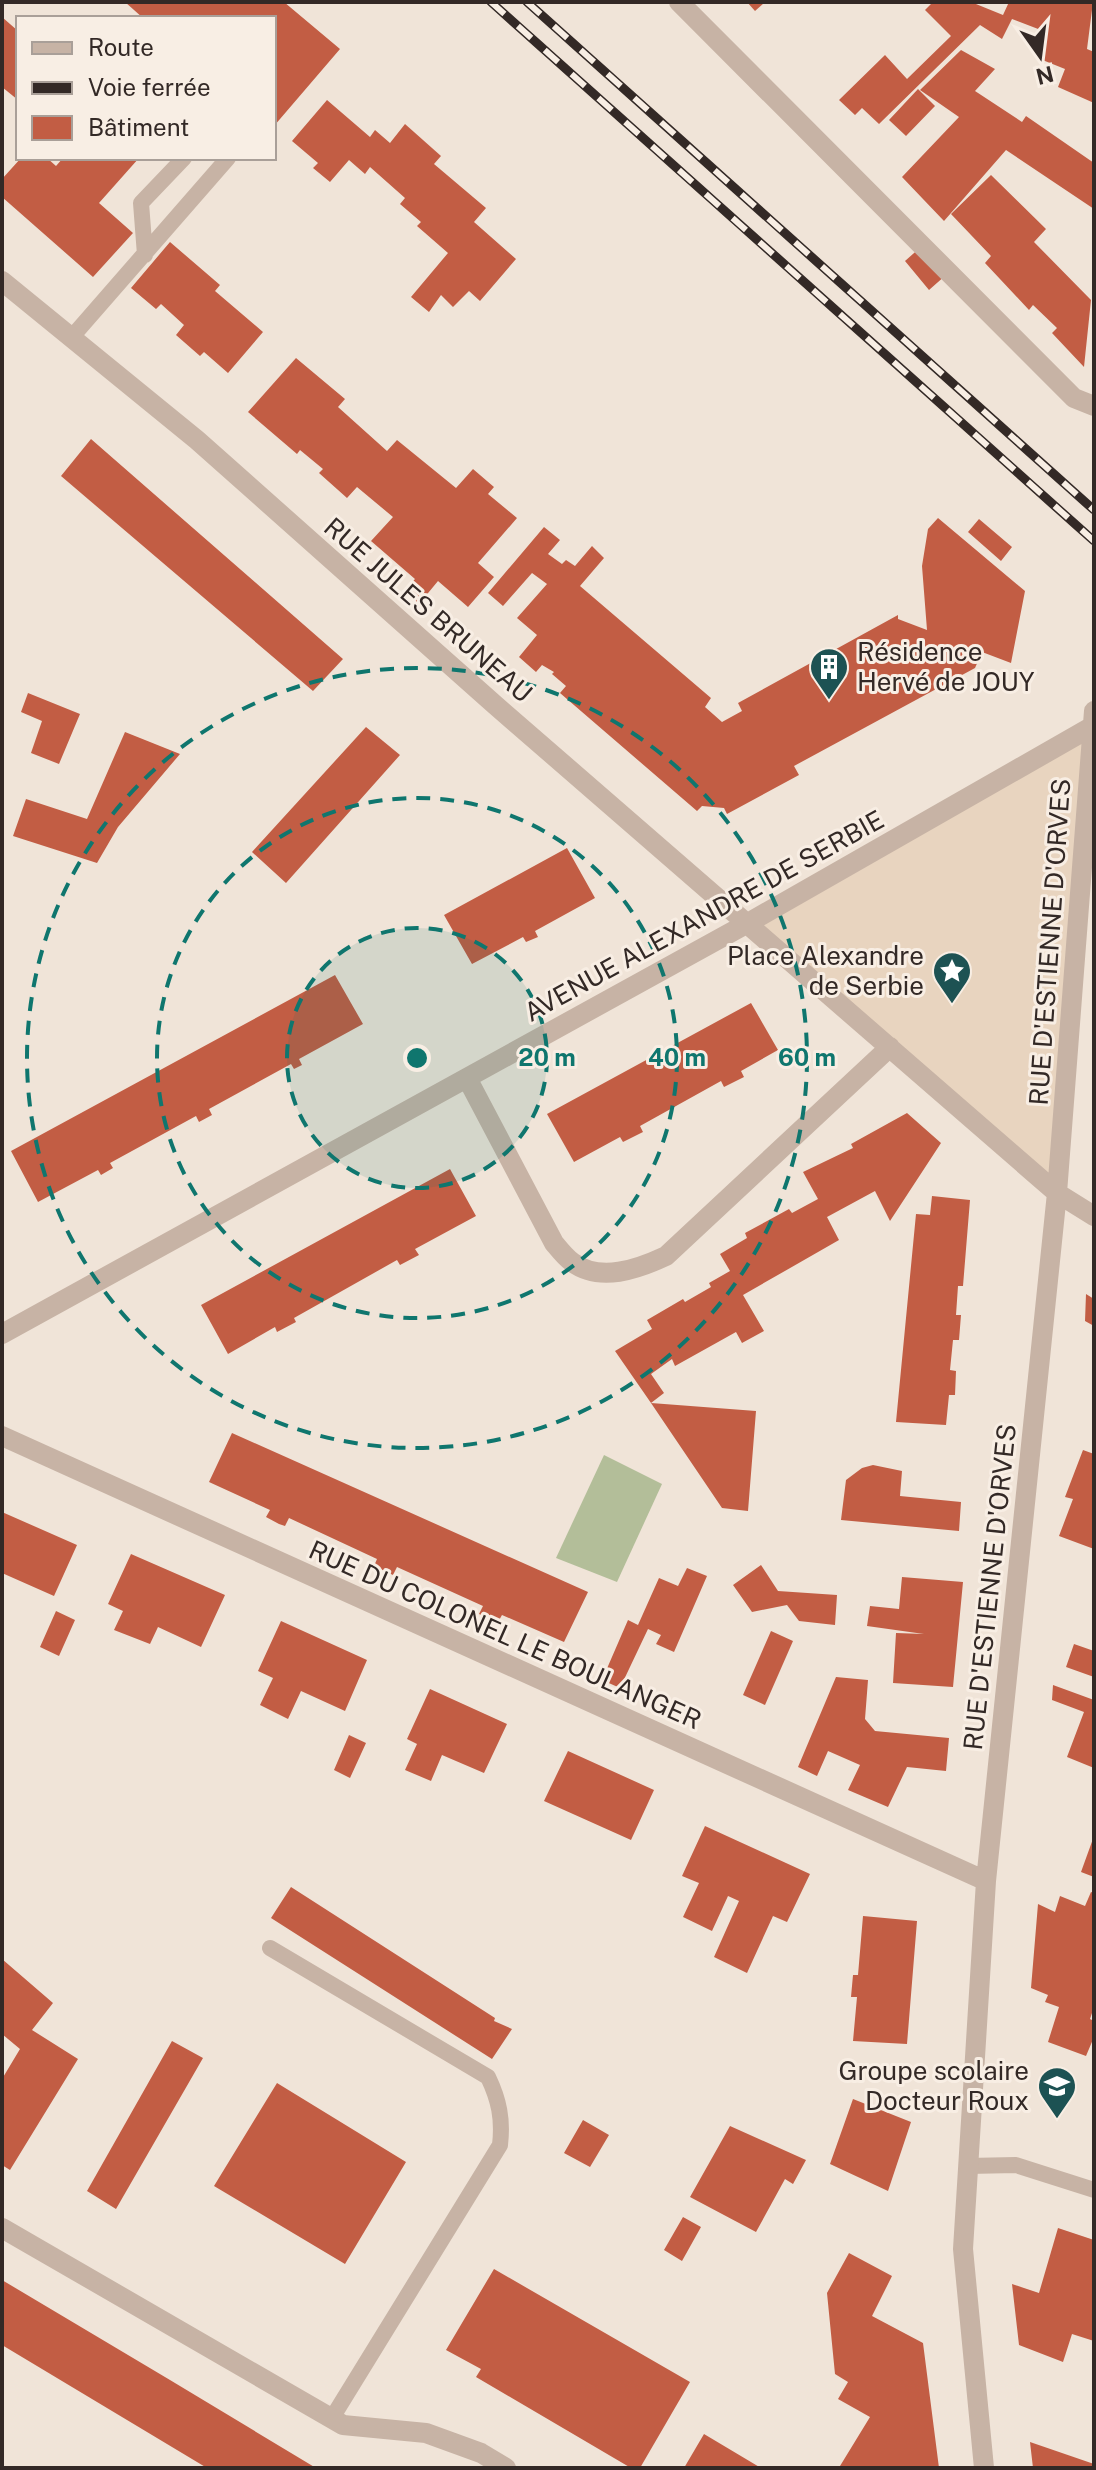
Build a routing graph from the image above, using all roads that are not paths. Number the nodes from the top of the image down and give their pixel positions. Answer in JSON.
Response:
{"nodes":[{"id":1,"x":679,"y":2,"type":"edge"},
{"id":2,"x":182,"y":160,"type":"edge"},
{"id":3,"x":226,"y":160,"type":"edge"},
{"id":4,"x":145,"y":255,"type":"junction"},
{"id":5,"x":2,"y":281,"type":"edge"},
{"id":6,"x":71,"y":338,"type":"junction"},
{"id":7,"x":1094,"y":406,"type":"edge"},
{"id":8,"x":1094,"y":711,"type":"edge"},
{"id":9,"x":1093,"y":726,"type":"edge"},
{"id":10,"x":748,"y":923,"type":"junction"},
{"id":11,"x":890,"y":1047,"type":"junction"},
{"id":12,"x":467,"y":1078,"type":"junction"},
{"id":13,"x":1057,"y":1193,"type":"junction"},
{"id":14,"x":1094,"y":1216,"type":"edge"},
{"id":15,"x":2,"y":1334,"type":"edge"},
{"id":16,"x":2,"y":1436,"type":"edge"},
{"id":17,"x":986,"y":1881,"type":"junction"},
{"id":18,"x":270,"y":1948,"type":"dead end"},
{"id":19,"x":968,"y":2166,"type":"junction"},
{"id":20,"x":1094,"y":2190,"type":"edge"},
{"id":21,"x":2,"y":2228,"type":"edge"},
{"id":22,"x":332,"y":2418,"type":"junction"},
{"id":23,"x":506,"y":2468,"type":"edge"},
{"id":24,"x":984,"y":2468,"type":"edge"}],
"edges":[{"from":1,"to":7,"type":"street"},
{"from":2,"to":4,"type":"lane"},
{"from":3,"to":4,"type":"lane"},
{"from":4,"to":6,"type":"lane"},
{"from":5,"to":6,"type":"street","name":"RUE JULES BRUNEAU"},
{"from":6,"to":10,"type":"street","name":"RUE JULES BRUNEAU"},
{"from":8,"to":9,"type":"street","name":"RUE D'ESTIENNE D'ORVES"},
{"from":9,"to":10,"type":"street","name":"AVENUE ALEXANDRE DE SERBIE"},
{"from":9,"to":13,"type":"street","name":"RUE D'ESTIENNE D'ORVES"},
{"from":10,"to":11,"type":"street"},
{"from":10,"to":12,"type":"street","name":"AVENUE ALEXANDRE DE SERBIE"},
{"from":11,"to":12,"type":"street"},
{"from":11,"to":13,"type":"street"},
{"from":12,"to":15,"type":"street","name":"AVENUE ALEXANDRE DE SERBIE"},
{"from":13,"to":14,"type":"street"},
{"from":13,"to":17,"type":"street","name":"RUE D'ESTIENNE D'ORVES"},
{"from":16,"to":17,"type":"street","name":"RUE DU COLONEL LE BOULANGER"},
{"from":17,"to":19,"type":"street","name":"RUE D'ESTIENNE D'ORVES"},
{"from":18,"to":22,"type":"lane"},
{"from":19,"to":20,"type":"lane"},
{"from":19,"to":24,"type":"street","name":"RUE D'ESTIENNE D'ORVES"},
{"from":21,"to":22,"type":"street"},
{"from":22,"to":23,"type":"street"}]}
